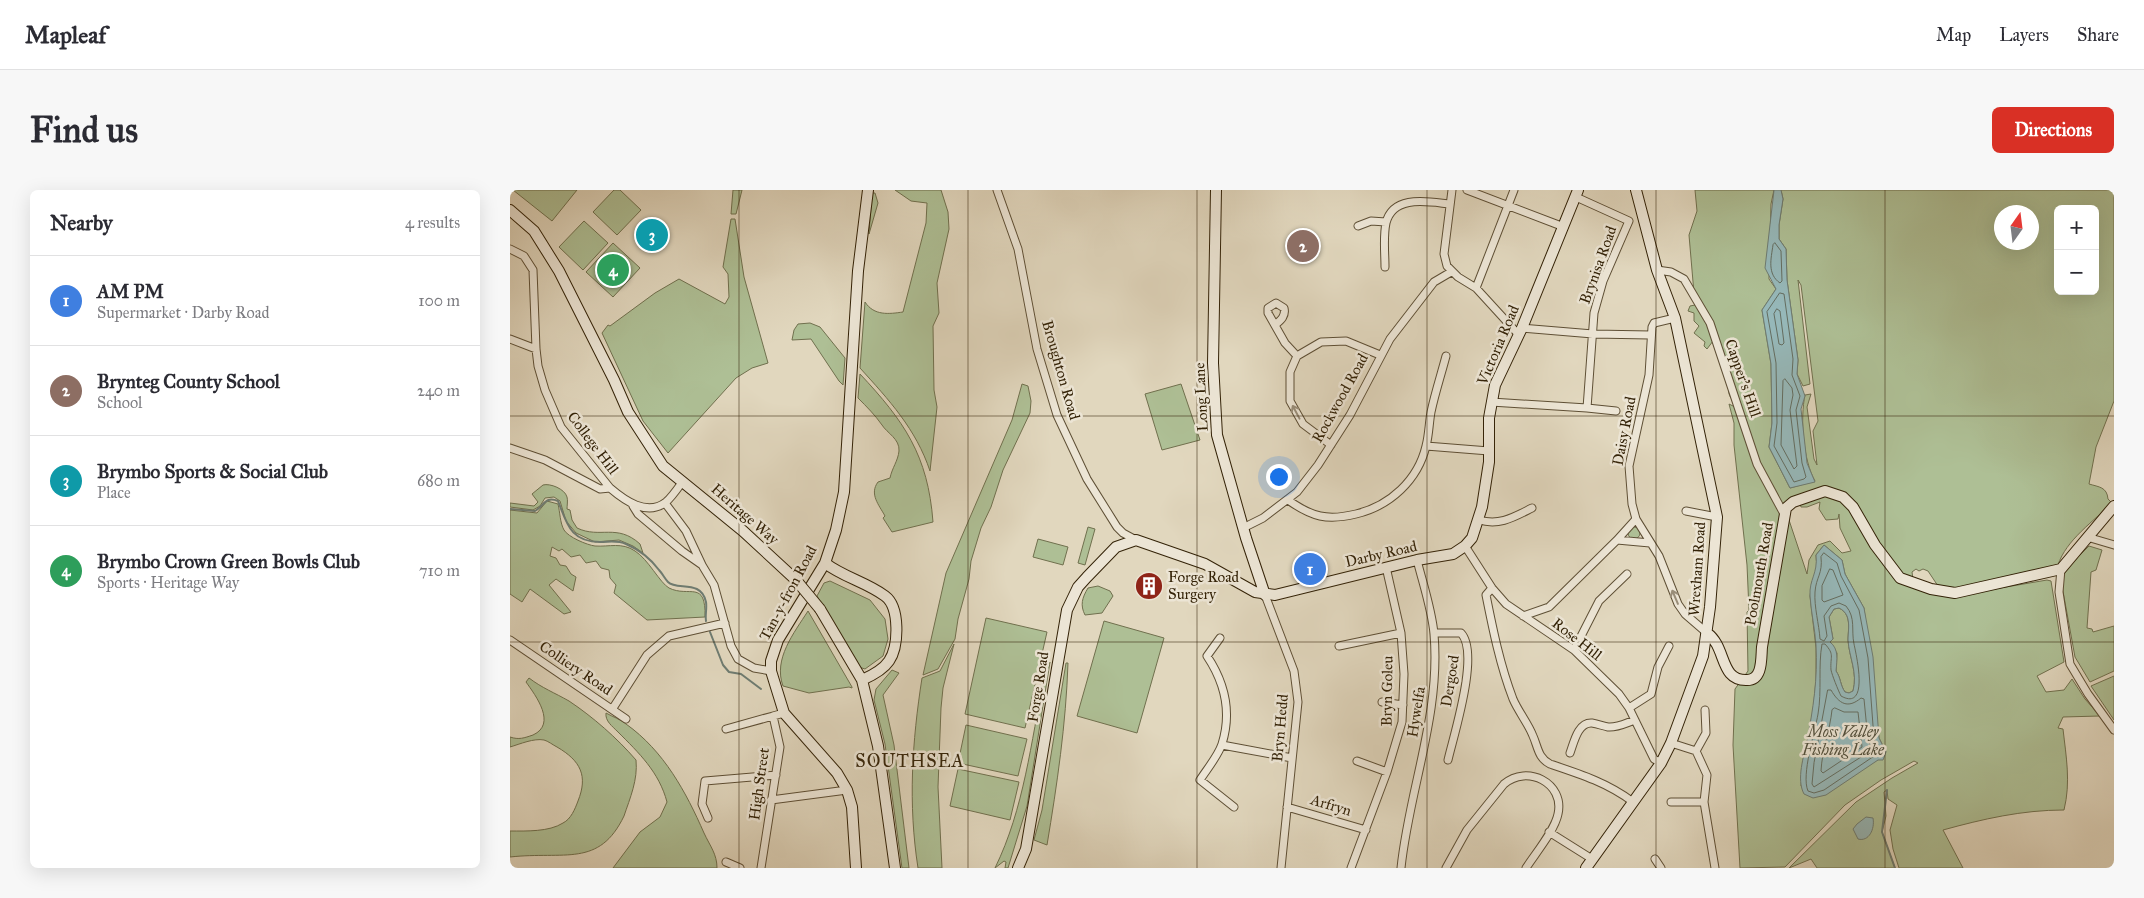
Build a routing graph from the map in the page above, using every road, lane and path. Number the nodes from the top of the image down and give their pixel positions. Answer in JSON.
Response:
{"nodes":[{"id":1,"x":868,"y":190,"type":"edge"},
{"id":2,"x":997,"y":190,"type":"edge"},
{"id":3,"x":1216,"y":190,"type":"edge"},
{"id":4,"x":1452,"y":190,"type":"edge"},
{"id":5,"x":1467,"y":190,"type":"edge"},
{"id":6,"x":1514,"y":190,"type":"edge"},
{"id":7,"x":1636,"y":190,"type":"edge"},
{"id":8,"x":1577,"y":193,"type":"edge"},
{"id":9,"x":1450,"y":204,"type":"junction"},
{"id":10,"x":1508,"y":206,"type":"junction"},
{"id":11,"x":510,"y":210,"type":"edge"},
{"id":12,"x":1386,"y":222,"type":"junction"},
{"id":13,"x":1358,"y":226,"type":"dead end"},
{"id":14,"x":1564,"y":227,"type":"junction"},
{"id":15,"x":510,"y":249,"type":"edge"},
{"id":16,"x":1385,"y":266,"type":"dead end"},
{"id":17,"x":1657,"y":270,"type":"junction"},
{"id":18,"x":1451,"y":272,"type":"junction"},
{"id":19,"x":1476,"y":288,"type":"junction"},
{"id":20,"x":1675,"y":318,"type":"junction"},
{"id":21,"x":1275,"y":325,"type":"dead end"},
{"id":22,"x":1520,"y":332,"type":"junction"},
{"id":23,"x":1593,"y":334,"type":"junction"},
{"id":24,"x":1650,"y":336,"type":"junction"},
{"id":25,"x":510,"y":339,"type":"edge"},
{"id":26,"x":536,"y":349,"type":"junction"},
{"id":27,"x":1380,"y":355,"type":"junction"},
{"id":28,"x":1297,"y":356,"type":"junction"},
{"id":29,"x":1446,"y":356,"type":"dead end"},
{"id":30,"x":1491,"y":402,"type":"junction"},
{"id":31,"x":1587,"y":408,"type":"junction"},
{"id":32,"x":1616,"y":411,"type":"dead end"},
{"id":33,"x":1331,"y":445,"type":"junction"},
{"id":34,"x":1426,"y":446,"type":"junction"},
{"id":35,"x":510,"y":448,"type":"edge"},
{"id":36,"x":1489,"y":451,"type":"junction"},
{"id":37,"x":683,"y":481,"type":"junction"},
{"id":38,"x":610,"y":488,"type":"junction"},
{"id":39,"x":1288,"y":500,"type":"junction"},
{"id":40,"x":665,"y":503,"type":"junction"},
{"id":41,"x":633,"y":506,"type":"junction"},
{"id":42,"x":2114,"y":506,"type":"edge"},
{"id":43,"x":1532,"y":508,"type":"dead end"},
{"id":44,"x":1686,"y":511,"type":"dead end"},
{"id":45,"x":1784,"y":514,"type":"junction"},
{"id":46,"x":1717,"y":517,"type":"junction"},
{"id":47,"x":1636,"y":519,"type":"junction"},
{"id":48,"x":1479,"y":520,"type":"junction"},
{"id":49,"x":1117,"y":526,"type":"junction"},
{"id":50,"x":1243,"y":528,"type":"junction"},
{"id":51,"x":2087,"y":537,"type":"junction"},
{"id":52,"x":1136,"y":540,"type":"junction"},
{"id":53,"x":1617,"y":540,"type":"junction"},
{"id":54,"x":1650,"y":543,"type":"junction"},
{"id":55,"x":2114,"y":545,"type":"edge"},
{"id":56,"x":1465,"y":546,"type":"junction"},
{"id":57,"x":1116,"y":547,"type":"junction"},
{"id":58,"x":1417,"y":560,"type":"junction"},
{"id":59,"x":824,"y":563,"type":"junction"},
{"id":60,"x":702,"y":565,"type":"junction"},
{"id":61,"x":1386,"y":567,"type":"junction"},
{"id":62,"x":2061,"y":570,"type":"junction"},
{"id":63,"x":1627,"y":574,"type":"dead end"},
{"id":64,"x":1492,"y":588,"type":"junction"},
{"id":65,"x":1265,"y":595,"type":"junction"},
{"id":66,"x":1522,"y":616,"type":"junction"},
{"id":67,"x":725,"y":623,"type":"junction"},
{"id":68,"x":1434,"y":632,"type":"junction"},
{"id":69,"x":1401,"y":633,"type":"junction"},
{"id":70,"x":1707,"y":633,"type":"junction"},
{"id":71,"x":1220,"y":638,"type":"dead end"},
{"id":72,"x":510,"y":640,"type":"edge"},
{"id":73,"x":1339,"y":646,"type":"dead end"},
{"id":74,"x":1669,"y":646,"type":"dead end"},
{"id":75,"x":1574,"y":650,"type":"junction"},
{"id":76,"x":771,"y":671,"type":"junction"},
{"id":77,"x":862,"y":680,"type":"junction"},
{"id":78,"x":1382,"y":702,"type":"dead end"},
{"id":79,"x":1403,"y":705,"type":"junction"},
{"id":80,"x":612,"y":708,"type":"junction"},
{"id":81,"x":1629,"y":708,"type":"junction"},
{"id":82,"x":1705,"y":710,"type":"dead end"},
{"id":83,"x":784,"y":713,"type":"junction"},
{"id":84,"x":773,"y":716,"type":"junction"},
{"id":85,"x":626,"y":719,"type":"dead end"},
{"id":86,"x":1635,"y":720,"type":"junction"},
{"id":87,"x":726,"y":728,"type":"dead end"},
{"id":88,"x":2114,"y":730,"type":"edge"},
{"id":89,"x":1670,"y":743,"type":"junction"},
{"id":90,"x":1222,"y":745,"type":"junction"},
{"id":91,"x":1696,"y":751,"type":"junction"},
{"id":92,"x":1570,"y":753,"type":"dead end"},
{"id":93,"x":1292,"y":758,"type":"junction"},
{"id":94,"x":1448,"y":760,"type":"dead end"},
{"id":95,"x":1357,"y":761,"type":"dead end"},
{"id":96,"x":1661,"y":763,"type":"junction"},
{"id":97,"x":1387,"y":772,"type":"junction"},
{"id":98,"x":776,"y":775,"type":"junction"},
{"id":99,"x":847,"y":790,"type":"junction"},
{"id":100,"x":772,"y":800,"type":"junction"},
{"id":101,"x":1634,"y":802,"type":"junction"},
{"id":102,"x":1671,"y":802,"type":"dead end"},
{"id":103,"x":1704,"y":802,"type":"junction"},
{"id":104,"x":1234,"y":807,"type":"dead end"},
{"id":105,"x":1287,"y":807,"type":"junction"},
{"id":106,"x":708,"y":818,"type":"dead end"},
{"id":107,"x":1366,"y":830,"type":"junction"},
{"id":108,"x":1549,"y":832,"type":"junction"},
{"id":109,"x":1655,"y":859,"type":"dead end"},
{"id":110,"x":726,"y":862,"type":"dead end"},
{"id":111,"x":1589,"y":864,"type":"edge"},
{"id":112,"x":740,"y":868,"type":"edge"},
{"id":113,"x":761,"y":868,"type":"edge"},
{"id":114,"x":856,"y":868,"type":"edge"},
{"id":115,"x":896,"y":868,"type":"edge"},
{"id":116,"x":1018,"y":868,"type":"edge"},
{"id":117,"x":1281,"y":868,"type":"edge"},
{"id":118,"x":1351,"y":868,"type":"edge"},
{"id":119,"x":1401,"y":868,"type":"edge"},
{"id":120,"x":1446,"y":868,"type":"edge"},
{"id":121,"x":1526,"y":868,"type":"edge"},
{"id":122,"x":1661,"y":868,"type":"edge"},
{"id":123,"x":1715,"y":868,"type":"edge"}],
"edges":[{"from":1,"to":59,"type":"street","name":"Tan-y-fron Road"},
{"from":2,"to":49,"type":"street","name":"Broughton Road"},
{"from":3,"to":50,"type":"street","name":"Long Lane"},
{"from":4,"to":9,"type":"street"},
{"from":5,"to":10,"type":"street"},
{"from":6,"to":10,"type":"street"},
{"from":7,"to":17,"type":"street","name":"Wrexham Road"},
{"from":8,"to":14,"type":"street","name":"Victoria Road"},
{"from":8,"to":23,"type":"street","name":"Brynisa Road"},
{"from":9,"to":12,"type":"street"},
{"from":9,"to":18,"type":"street"},
{"from":10,"to":14,"type":"street"},
{"from":10,"to":19,"type":"street"},
{"from":11,"to":37,"type":"street","name":"Heritage Way"},
{"from":12,"to":13,"type":"street"},
{"from":12,"to":16,"type":"street"},
{"from":14,"to":22,"type":"street","name":"Victoria Road"},
{"from":15,"to":26,"type":"street","name":"College Hill"},
{"from":17,"to":20,"type":"street","name":"Wrexham Road"},
{"from":17,"to":45,"type":"street","name":"Capper's Hill"},
{"from":18,"to":19,"type":"street"},
{"from":18,"to":27,"type":"street","name":"Rockwood Road"},
{"from":19,"to":22,"type":"street"},
{"from":20,"to":24,"type":"street"},
{"from":20,"to":46,"type":"street","name":"Wrexham Road"},
{"from":21,"to":28,"type":"street"},
{"from":22,"to":23,"type":"street"},
{"from":22,"to":30,"type":"street","name":"Victoria Road"},
{"from":23,"to":24,"type":"street"},
{"from":23,"to":31,"type":"street","name":"Brynisa Road"},
{"from":24,"to":47,"type":"street","name":"Daisy Road"},
{"from":25,"to":26,"type":"street"},
{"from":26,"to":38,"type":"street","name":"College Hill"},
{"from":27,"to":28,"type":"street"},
{"from":27,"to":33,"type":"street","name":"Rockwood Road"},
{"from":33,"to":28,"type":"street","one_way":true},
{"from":29,"to":34,"type":"street"},
{"from":30,"to":31,"type":"street"},
{"from":30,"to":36,"type":"street","name":"Victoria Road"},
{"from":31,"to":32,"type":"street"},
{"from":33,"to":39,"type":"street","name":"Rockwood Road"},
{"from":34,"to":36,"type":"street"},
{"from":34,"to":39,"type":"street"},
{"from":35,"to":38,"type":"street"},
{"from":36,"to":48,"type":"street","name":"Victoria Road"},
{"from":37,"to":40,"type":"street"},
{"from":37,"to":77,"type":"street","name":"Heritage Way","bridge":true},
{"from":38,"to":41,"type":"street"},
{"from":39,"to":50,"type":"street","name":"Rockwood Road"},
{"from":40,"to":41,"type":"street"},
{"from":40,"to":60,"type":"street"},
{"from":41,"to":60,"type":"street"},
{"from":42,"to":51,"type":"street"},
{"from":43,"to":48,"type":"street"},
{"from":44,"to":46,"type":"street"},
{"from":45,"to":62,"type":"street","name":"Poolmouth Road"},
{"from":45,"to":70,"type":"street","name":"Poolmouth Road"},
{"from":46,"to":70,"type":"street","name":"Wrexham Road"},
{"from":47,"to":53,"type":"street"},
{"from":47,"to":54,"type":"street","name":"Daisy Road"},
{"from":48,"to":56,"type":"street","name":"Victoria Road"},
{"from":49,"to":52,"type":"street","name":"Broughton Road"},
{"from":49,"to":57,"type":"street"},
{"from":50,"to":65,"type":"street","name":"Long Lane"},
{"from":51,"to":55,"type":"street"},
{"from":51,"to":62,"type":"street"},
{"from":52,"to":57,"type":"street","name":"Forge Road"},
{"from":52,"to":65,"type":"street","name":"Darby Road"},
{"from":53,"to":54,"type":"street"},
{"from":53,"to":66,"type":"street"},
{"from":70,"to":54,"type":"street","name":"Daisy Road","one_way":true},
{"from":56,"to":58,"type":"street","name":"Darby Road"},
{"from":56,"to":64,"type":"street","name":"Rose Hill"},
{"from":57,"to":116,"type":"street","name":"Forge Road"},
{"from":58,"to":61,"type":"street","name":"Darby Road"},
{"from":58,"to":68,"type":"street","name":"Hywelfa"},
{"from":59,"to":76,"type":"street","name":"Tan-y-fron Road"},
{"from":59,"to":77,"type":"street"},
{"from":60,"to":67,"type":"street"},
{"from":61,"to":65,"type":"street","name":"Darby Road"},
{"from":61,"to":69,"type":"street","name":"Bryn Goleu"},
{"from":62,"to":88,"type":"street"},
{"from":63,"to":75,"type":"street"},
{"from":64,"to":66,"type":"street","name":"Rose Hill"},
{"from":64,"to":101,"type":"street"},
{"from":65,"to":93,"type":"street","name":"Bryn Hedd"},
{"from":66,"to":75,"type":"street","name":"Rose Hill"},
{"from":67,"to":76,"type":"street"},
{"from":67,"to":80,"type":"street"},
{"from":68,"to":94,"type":"street","name":"Dergoed"},
{"from":68,"to":119,"type":"street","name":"Hywelfa"},
{"from":69,"to":73,"type":"street"},
{"from":69,"to":79,"type":"street","name":"Bryn Goleu"},
{"from":70,"to":89,"type":"street","name":"Wrexham Road"},
{"from":71,"to":90,"type":"street"},
{"from":72,"to":80,"type":"street","name":"Colliery Road"},
{"from":74,"to":81,"type":"street"},
{"from":75,"to":81,"type":"street","name":"Rose Hill"},
{"from":76,"to":83,"type":"street","name":"Tan-y-fron Road"},
{"from":77,"to":115,"type":"street","name":"Heritage Way"},
{"from":78,"to":79,"type":"street"},
{"from":79,"to":97,"type":"street","name":"Bryn Goleu"},
{"from":80,"to":85,"type":"street","name":"Colliery Road"},
{"from":81,"to":86,"type":"street","name":"Rose Hill"},
{"from":82,"to":91,"type":"street"},
{"from":83,"to":84,"type":"street"},
{"from":83,"to":99,"type":"street","name":"Tan-y-fron Road"},
{"from":84,"to":87,"type":"street"},
{"from":84,"to":98,"type":"street","name":"High Street"},
{"from":86,"to":92,"type":"street"},
{"from":86,"to":96,"type":"street","name":"Rose Hill"},
{"from":89,"to":91,"type":"street"},
{"from":89,"to":96,"type":"street","name":"Wrexham Road"},
{"from":90,"to":93,"type":"street"},
{"from":90,"to":104,"type":"street"},
{"from":91,"to":103,"type":"street"},
{"from":93,"to":105,"type":"street","name":"Bryn Hedd"},
{"from":95,"to":97,"type":"street"},
{"from":96,"to":101,"type":"street","name":"Wrexham Road"},
{"from":97,"to":107,"type":"street","name":"Bryn Goleu"},
{"from":98,"to":100,"type":"street","name":"High Street"},
{"from":98,"to":106,"type":"street"},
{"from":99,"to":100,"type":"street"},
{"from":99,"to":114,"type":"street","name":"Tan-y-fron Road"},
{"from":100,"to":113,"type":"street","name":"High Street"},
{"from":101,"to":111,"type":"street","name":"Wrexham Road"},
{"from":102,"to":103,"type":"street"},
{"from":103,"to":123,"type":"street"},
{"from":105,"to":107,"type":"street","name":"Arfryn"},
{"from":105,"to":117,"type":"street","name":"Bryn Hedd"},
{"from":107,"to":118,"type":"street","name":"Bryn Goleu"},
{"from":108,"to":111,"type":"street"},
{"from":108,"to":120,"type":"street"},
{"from":108,"to":121,"type":"street"},
{"from":109,"to":122,"type":"street"},
{"from":110,"to":112,"type":"street"}]}
